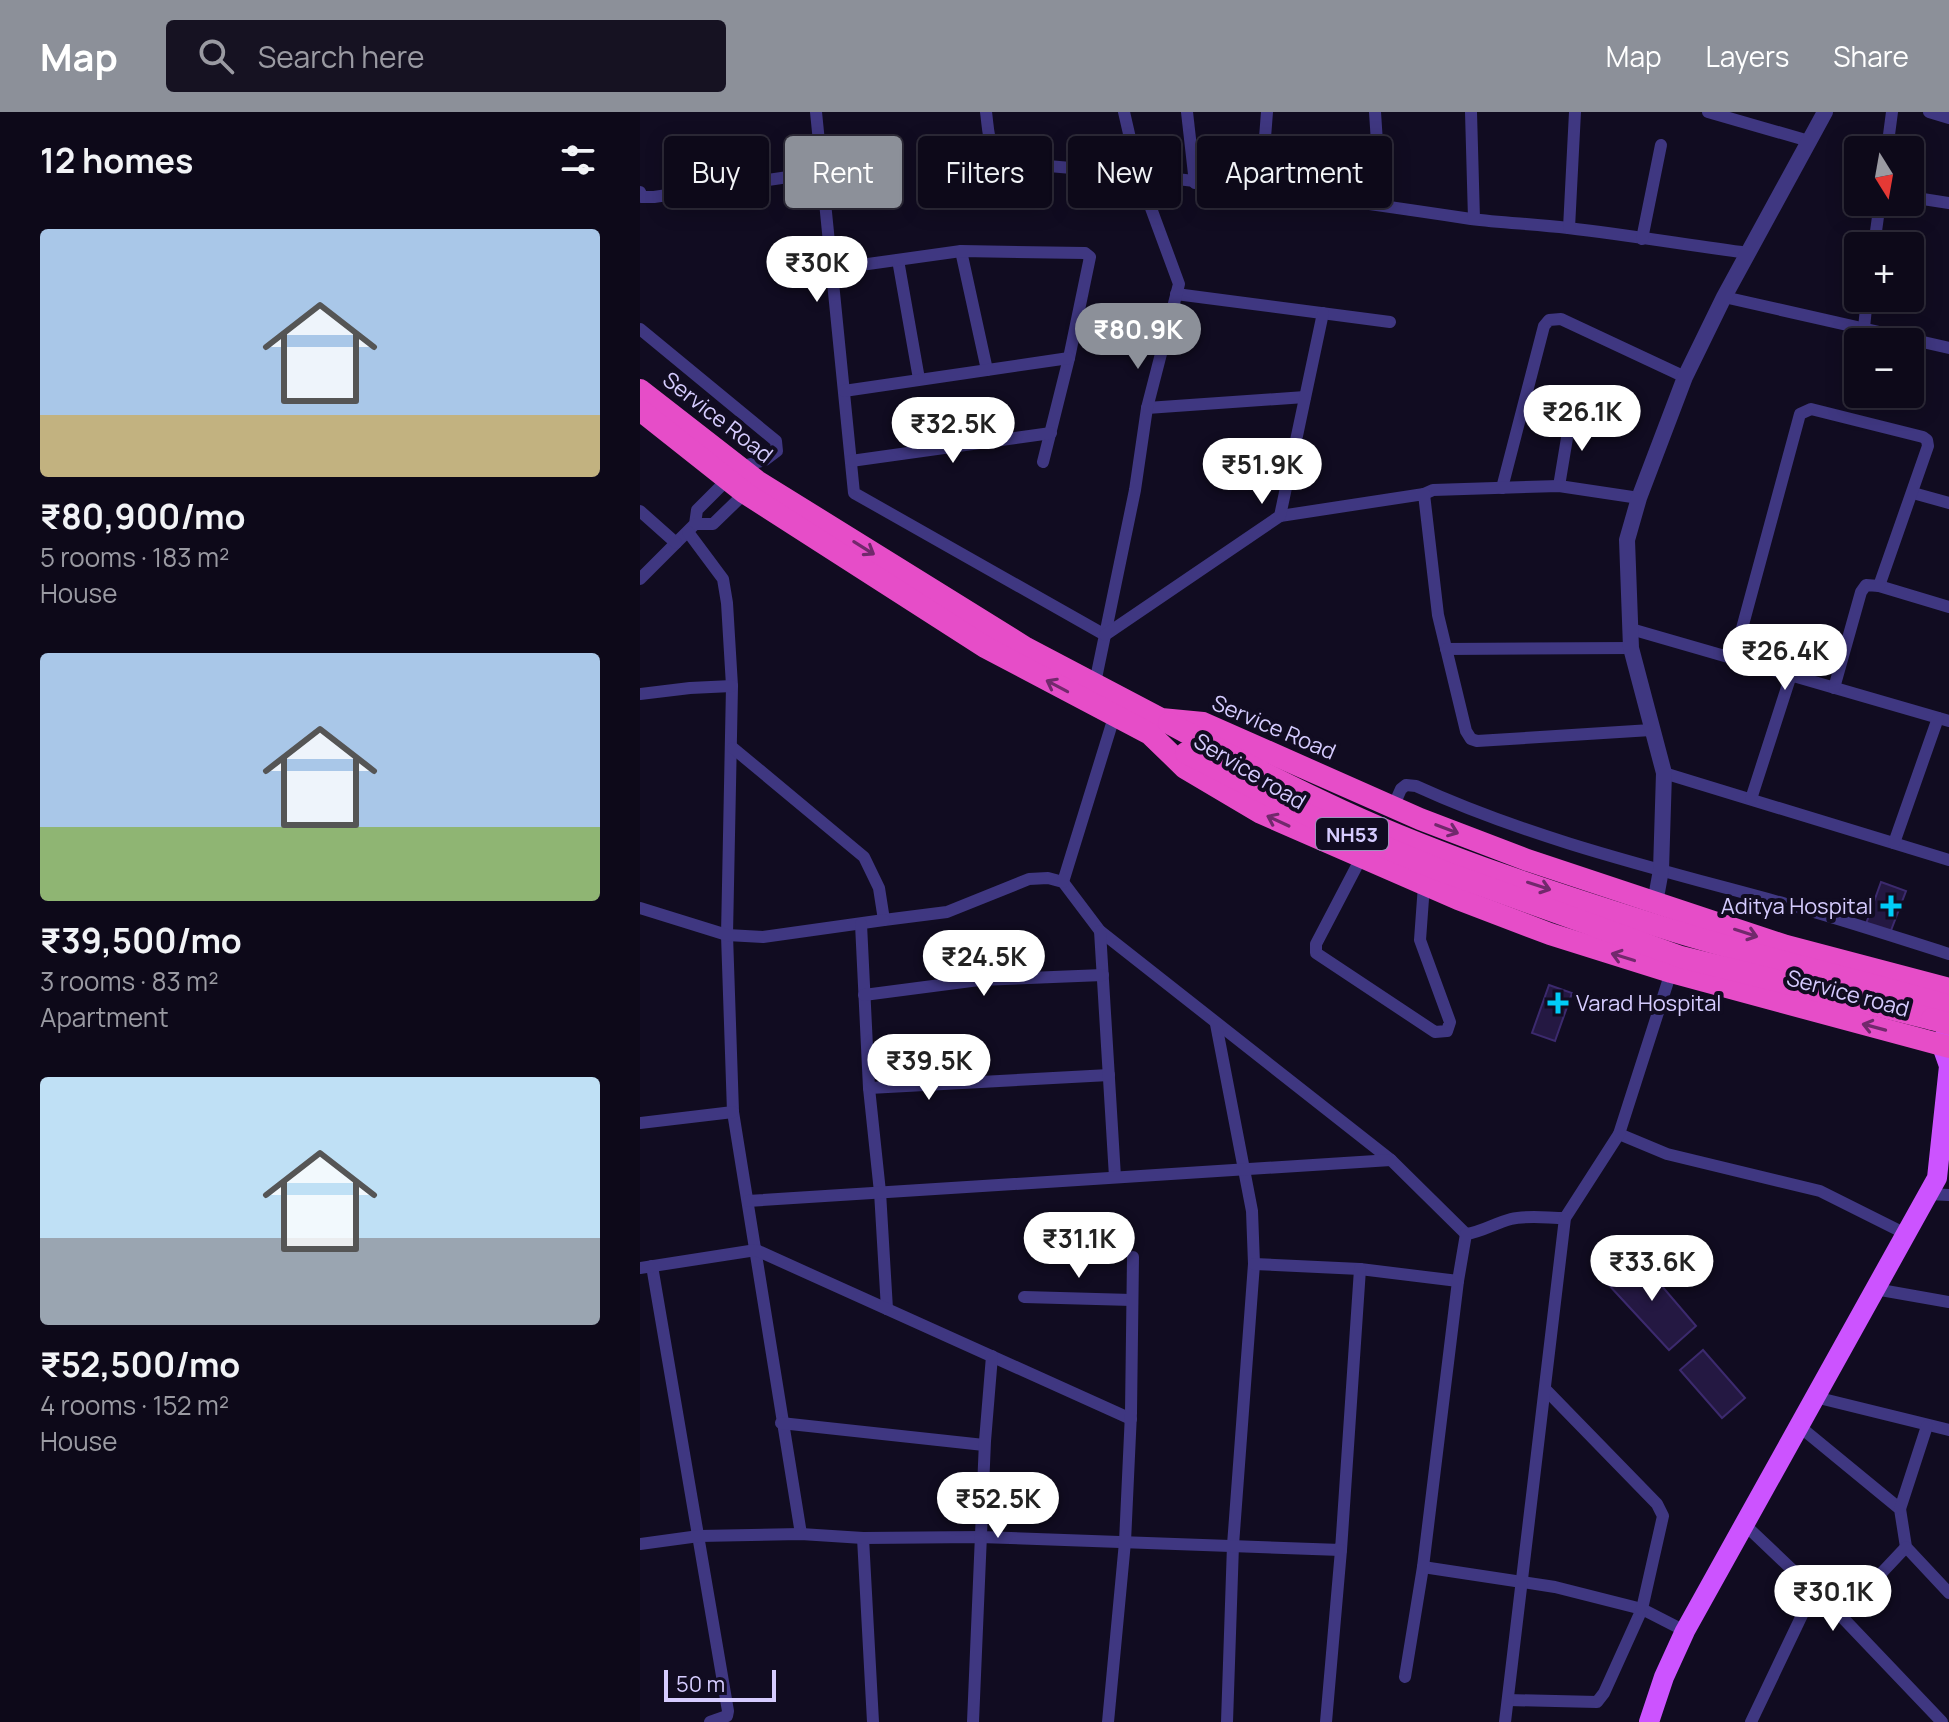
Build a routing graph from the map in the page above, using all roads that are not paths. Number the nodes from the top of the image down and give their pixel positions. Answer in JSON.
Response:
{"nodes":[{"id":1,"x":816,"y":112,"type":"edge"},
{"id":2,"x":986,"y":112,"type":"edge"},
{"id":3,"x":1124,"y":112,"type":"edge"},
{"id":4,"x":1187,"y":112,"type":"edge"},
{"id":5,"x":1267,"y":112,"type":"edge"},
{"id":6,"x":1375,"y":112,"type":"edge"},
{"id":7,"x":1471,"y":112,"type":"edge"},
{"id":8,"x":1575,"y":112,"type":"edge"},
{"id":9,"x":1708,"y":112,"type":"edge"},
{"id":10,"x":1825,"y":112,"type":"edge"},
{"id":11,"x":1892,"y":112,"type":"edge"},
{"id":12,"x":1929,"y":112,"type":"edge"},
{"id":13,"x":1949,"y":118,"type":"edge"},
{"id":14,"x":818,"y":136,"type":"edge"},
{"id":15,"x":1130,"y":136,"type":"edge"},
{"id":16,"x":1265,"y":136,"type":"edge"},
{"id":17,"x":1377,"y":136,"type":"edge"},
{"id":18,"x":1889,"y":136,"type":"edge"},
{"id":19,"x":1809,"y":141,"type":"junction"},
{"id":20,"x":1661,"y":145,"type":"dead end"},
{"id":21,"x":1068,"y":167,"type":"edge"},
{"id":22,"x":785,"y":178,"type":"edge"},
{"id":23,"x":1181,"y":181,"type":"edge"},
{"id":24,"x":1195,"y":183,"type":"joint"},
{"id":25,"x":640,"y":192,"type":"edge"},
{"id":26,"x":1924,"y":199,"type":"edge"},
{"id":27,"x":1949,"y":203,"type":"edge"},
{"id":28,"x":1392,"y":206,"type":"edge"},
{"id":29,"x":826,"y":208,"type":"edge"},
{"id":30,"x":1151,"y":208,"type":"edge"},
{"id":31,"x":1474,"y":219,"type":"junction"},
{"id":32,"x":1569,"y":228,"type":"junction"},
{"id":33,"x":1642,"y":239,"type":"junction"},
{"id":34,"x":961,"y":251,"type":"junction"},
{"id":35,"x":1748,"y":253,"type":"junction"},
{"id":36,"x":898,"y":260,"type":"junction"},
{"id":37,"x":832,"y":269,"type":"junction"},
{"id":38,"x":1176,"y":294,"type":"junction"},
{"id":39,"x":1724,"y":297,"type":"junction"},
{"id":40,"x":1866,"y":312,"type":"edge"},
{"id":41,"x":1323,"y":313,"type":"junction"},
{"id":42,"x":1390,"y":322,"type":"dead end"},
{"id":43,"x":1864,"y":328,"type":"joint"},
{"id":44,"x":640,"y":329,"type":"edge"},
{"id":45,"x":1924,"y":342,"type":"edge"},
{"id":46,"x":1949,"y":348,"type":"edge"},
{"id":47,"x":1069,"y":358,"type":"junction"},
{"id":48,"x":987,"y":370,"type":"junction"},
{"id":49,"x":1685,"y":377,"type":"junction"},
{"id":50,"x":919,"y":379,"type":"junction"},
{"id":51,"x":640,"y":390,"type":"edge"},
{"id":52,"x":844,"y":391,"type":"junction"},
{"id":53,"x":1305,"y":397,"type":"junction"},
{"id":54,"x":1147,"y":408,"type":"junction"},
{"id":55,"x":640,"y":410,"type":"edge"},
{"id":56,"x":1571,"y":414,"type":"dead end"},
{"id":57,"x":1051,"y":433,"type":"junction"},
{"id":58,"x":765,"y":460,"type":"junction"},
{"id":59,"x":851,"y":461,"type":"junction"},
{"id":60,"x":1043,"y":462,"type":"dead end"},
{"id":61,"x":743,"y":480,"type":"junction"},
{"id":62,"x":1559,"y":486,"type":"junction"},
{"id":63,"x":1502,"y":488,"type":"junction"},
{"id":64,"x":1913,"y":493,"type":"junction"},
{"id":65,"x":1424,"y":494,"type":"junction"},
{"id":66,"x":1639,"y":498,"type":"junction"},
{"id":67,"x":1949,"y":503,"type":"edge"},
{"id":68,"x":640,"y":511,"type":"edge"},
{"id":69,"x":1280,"y":516,"type":"junction"},
{"id":70,"x":692,"y":528,"type":"junction"},
{"id":71,"x":676,"y":543,"type":"junction"},
{"id":72,"x":640,"y":579,"type":"edge"},
{"id":73,"x":1879,"y":586,"type":"junction"},
{"id":74,"x":1949,"y":607,"type":"edge"},
{"id":75,"x":1631,"y":629,"type":"junction"},
{"id":76,"x":1105,"y":635,"type":"junction"},
{"id":77,"x":1631,"y":648,"type":"junction"},
{"id":78,"x":1446,"y":649,"type":"junction"},
{"id":79,"x":1734,"y":658,"type":"junction"},
{"id":80,"x":1791,"y":675,"type":"junction"},
{"id":81,"x":1095,"y":683,"type":"junction"},
{"id":82,"x":732,"y":686,"type":"junction"},
{"id":83,"x":1834,"y":688,"type":"junction"},
{"id":84,"x":640,"y":694,"type":"edge"},
{"id":85,"x":1114,"y":717,"type":"junction"},
{"id":86,"x":1944,"y":719,"type":"edge"},
{"id":87,"x":1155,"y":727,"type":"junction"},
{"id":88,"x":1651,"y":730,"type":"junction"},
{"id":89,"x":733,"y":748,"type":"junction"},
{"id":90,"x":1664,"y":773,"type":"junction"},
{"id":91,"x":1751,"y":799,"type":"junction"},
{"id":92,"x":1393,"y":807,"type":"junction"},
{"id":93,"x":1894,"y":843,"type":"junction"},
{"id":94,"x":1361,"y":858,"type":"junction"},
{"id":95,"x":1949,"y":860,"type":"edge"},
{"id":96,"x":1661,"y":870,"type":"junction"},
{"id":97,"x":1063,"y":882,"type":"junction"},
{"id":98,"x":1424,"y":885,"type":"junction"},
{"id":99,"x":1655,"y":903,"type":"junction"},
{"id":100,"x":640,"y":908,"type":"edge"},
{"id":101,"x":884,"y":920,"type":"junction"},
{"id":102,"x":861,"y":924,"type":"junction"},
{"id":103,"x":1100,"y":931,"type":"junction"},
{"id":104,"x":727,"y":935,"type":"junction"},
{"id":105,"x":1949,"y":954,"type":"edge"},
{"id":106,"x":1671,"y":972,"type":"junction"},
{"id":107,"x":1103,"y":975,"type":"junction"},
{"id":108,"x":864,"y":995,"type":"junction"},
{"id":109,"x":1216,"y":1024,"type":"junction"},
{"id":110,"x":1945,"y":1024,"type":"edge"},
{"id":111,"x":1109,"y":1075,"type":"junction"},
{"id":112,"x":869,"y":1088,"type":"junction"},
{"id":113,"x":733,"y":1112,"type":"junction"},
{"id":114,"x":640,"y":1123,"type":"edge"},
{"id":115,"x":1619,"y":1134,"type":"junction"},
{"id":116,"x":1391,"y":1160,"type":"junction"},
{"id":117,"x":1243,"y":1169,"type":"junction"},
{"id":118,"x":1115,"y":1177,"type":"junction"},
{"id":119,"x":880,"y":1192,"type":"junction"},
{"id":120,"x":1939,"y":1195,"type":"edge"},
{"id":121,"x":748,"y":1201,"type":"junction"},
{"id":122,"x":1565,"y":1218,"type":"junction"},
{"id":123,"x":1466,"y":1234,"type":"junction"},
{"id":124,"x":1906,"y":1234,"type":"junction"},
{"id":125,"x":756,"y":1250,"type":"junction"},
{"id":126,"x":1133,"y":1257,"type":"dead end"},
{"id":127,"x":1254,"y":1264,"type":"junction"},
{"id":128,"x":646,"y":1267,"type":"edge"},
{"id":129,"x":1360,"y":1269,"type":"junction"},
{"id":130,"x":1458,"y":1281,"type":"junction"},
{"id":131,"x":1875,"y":1289,"type":"junction"},
{"id":132,"x":1024,"y":1297,"type":"dead end"},
{"id":133,"x":1132,"y":1300,"type":"junction"},
{"id":134,"x":1949,"y":1302,"type":"edge"},
{"id":135,"x":887,"y":1309,"type":"junction"},
{"id":136,"x":992,"y":1356,"type":"junction"},
{"id":137,"x":1545,"y":1389,"type":"junction"},
{"id":138,"x":1815,"y":1397,"type":"junction"},
{"id":139,"x":1131,"y":1419,"type":"junction"},
{"id":140,"x":781,"y":1423,"type":"junction"},
{"id":141,"x":1799,"y":1426,"type":"junction"},
{"id":142,"x":1927,"y":1426,"type":"junction"},
{"id":143,"x":1949,"y":1430,"type":"edge"},
{"id":144,"x":984,"y":1445,"type":"junction"},
{"id":145,"x":1900,"y":1509,"type":"junction"},
{"id":146,"x":1744,"y":1524,"type":"junction"},
{"id":147,"x":801,"y":1534,"type":"junction"},
{"id":148,"x":699,"y":1536,"type":"junction"},
{"id":149,"x":980,"y":1537,"type":"junction"},
{"id":150,"x":863,"y":1538,"type":"junction"},
{"id":151,"x":1125,"y":1542,"type":"junction"},
{"id":152,"x":640,"y":1544,"type":"edge"},
{"id":153,"x":1233,"y":1545,"type":"junction"},
{"id":154,"x":1906,"y":1547,"type":"junction"},
{"id":155,"x":1341,"y":1550,"type":"junction"},
{"id":156,"x":1423,"y":1567,"type":"junction"},
{"id":157,"x":1521,"y":1581,"type":"junction"},
{"id":158,"x":1814,"y":1590,"type":"junction"},
{"id":159,"x":1949,"y":1593,"type":"edge"},
{"id":160,"x":1642,"y":1609,"type":"junction"},
{"id":161,"x":1841,"y":1616,"type":"junction"},
{"id":162,"x":1685,"y":1631,"type":"junction"},
{"id":163,"x":1405,"y":1677,"type":"dead end"},
{"id":164,"x":1508,"y":1700,"type":"junction"},
{"id":165,"x":710,"y":1722,"type":"edge"},
{"id":166,"x":873,"y":1722,"type":"edge"},
{"id":167,"x":973,"y":1722,"type":"edge"},
{"id":168,"x":1108,"y":1722,"type":"edge"},
{"id":169,"x":1227,"y":1722,"type":"edge"},
{"id":170,"x":1326,"y":1722,"type":"edge"},
{"id":171,"x":1505,"y":1722,"type":"edge"},
{"id":172,"x":1649,"y":1722,"type":"edge"},
{"id":173,"x":1751,"y":1722,"type":"edge"},
{"id":174,"x":1942,"y":1722,"type":"edge"}],
"edges":[{"from":1,"to":14,"type":"street"},
{"from":2,"to":21,"type":"street"},
{"from":3,"to":15,"type":"street"},
{"from":4,"to":24,"type":"street"},
{"from":5,"to":16,"type":"street"},
{"from":6,"to":17,"type":"street"},
{"from":7,"to":31,"type":"street"},
{"from":8,"to":32,"type":"street"},
{"from":9,"to":19,"type":"street"},
{"from":10,"to":19,"type":"street"},
{"from":11,"to":18,"type":"street"},
{"from":12,"to":13,"type":"street"},
{"from":19,"to":35,"type":"street"},
{"from":20,"to":33,"type":"street"},
{"from":22,"to":25,"type":"street"},
{"from":23,"to":24,"type":"street"},
{"from":26,"to":27,"type":"street"},
{"from":28,"to":31,"type":"street"},
{"from":29,"to":37,"type":"street"},
{"from":30,"to":38,"type":"street"},
{"from":31,"to":32,"type":"street"},
{"from":32,"to":33,"type":"street"},
{"from":33,"to":35,"type":"street"},
{"from":34,"to":36,"type":"street"},
{"from":34,"to":47,"type":"street"},
{"from":34,"to":48,"type":"street"},
{"from":35,"to":39,"type":"street"},
{"from":36,"to":37,"type":"street"},
{"from":36,"to":50,"type":"street"},
{"from":37,"to":52,"type":"street"},
{"from":38,"to":41,"type":"street"},
{"from":38,"to":54,"type":"street"},
{"from":39,"to":43,"type":"street"},
{"from":39,"to":49,"type":"street"},
{"from":40,"to":43,"type":"street"},
{"from":41,"to":42,"type":"street"},
{"from":41,"to":53,"type":"street"},
{"from":44,"to":58,"type":"street"},
{"from":45,"to":46,"type":"street"},
{"from":47,"to":48,"type":"street"},
{"from":47,"to":57,"type":"street"},
{"from":48,"to":50,"type":"street"},
{"from":49,"to":63,"type":"street"},
{"from":49,"to":66,"type":"street"},
{"from":50,"to":52,"type":"street"},
{"from":51,"to":61,"type":"highway","name":"Service Road"},
{"from":52,"to":59,"type":"street"},
{"from":53,"to":54,"type":"street"},
{"from":53,"to":69,"type":"street"},
{"from":54,"to":76,"type":"street"},
{"from":55,"to":61,"type":"highway","name":"Service road"},
{"from":56,"to":62,"type":"street"},
{"from":57,"to":59,"type":"street"},
{"from":57,"to":60,"type":"street"},
{"from":58,"to":61,"type":"street"},
{"from":58,"to":61,"type":"street"},
{"from":59,"to":76,"type":"street"},
{"from":61,"to":70,"type":"street"},
{"from":61,"to":70,"type":"street"},
{"from":61,"to":81,"type":"highway","name":"Service Road","one_way":true},
{"from":85,"to":61,"type":"highway","name":"Service road","one_way":true},
{"from":62,"to":63,"type":"street"},
{"from":62,"to":66,"type":"street"},
{"from":63,"to":65,"type":"street"},
{"from":64,"to":67,"type":"street"},
{"from":64,"to":73,"type":"street"},
{"from":64,"to":79,"type":"street"},
{"from":65,"to":69,"type":"street"},
{"from":65,"to":78,"type":"street"},
{"from":66,"to":75,"type":"street"},
{"from":68,"to":71,"type":"street"},
{"from":69,"to":76,"type":"street"},
{"from":70,"to":71,"type":"street"},
{"from":70,"to":82,"type":"street"},
{"from":71,"to":72,"type":"street"},
{"from":73,"to":74,"type":"street"},
{"from":73,"to":83,"type":"street"},
{"from":75,"to":77,"type":"street"},
{"from":75,"to":79,"type":"street"},
{"from":76,"to":81,"type":"street"},
{"from":77,"to":78,"type":"street"},
{"from":77,"to":88,"type":"street"},
{"from":78,"to":88,"type":"street"},
{"from":79,"to":80,"type":"street"},
{"from":80,"to":83,"type":"street"},
{"from":80,"to":91,"type":"street"},
{"from":81,"to":87,"type":"highway","name":"Service Road"},
{"from":82,"to":84,"type":"street"},
{"from":82,"to":89,"type":"street"},
{"from":83,"to":86,"type":"street"},
{"from":85,"to":87,"type":"highway","name":"Service road"},
{"from":85,"to":97,"type":"street"},
{"from":86,"to":93,"type":"street"},
{"from":87,"to":92,"type":"highway","name":"Service Road"},
{"from":94,"to":87,"type":"highway","name":"Service road","one_way":true},
{"from":87,"to":110,"type":"highway","number":"NH53"},
{"from":88,"to":90,"type":"street"},
{"from":89,"to":101,"type":"street"},
{"from":89,"to":104,"type":"street"},
{"from":90,"to":91,"type":"street"},
{"from":90,"to":96,"type":"street"},
{"from":91,"to":93,"type":"street"},
{"from":92,"to":96,"type":"street"},
{"from":92,"to":99,"type":"highway","name":"Service Road","one_way":true},
{"from":93,"to":95,"type":"street"},
{"from":94,"to":98,"type":"highway","name":"Service road"},
{"from":94,"to":98,"type":"street"},
{"from":96,"to":99,"type":"street"},
{"from":96,"to":105,"type":"street"},
{"from":97,"to":101,"type":"street"},
{"from":97,"to":103,"type":"street"},
{"from":106,"to":98,"type":"highway","name":"Service road","one_way":true},
{"from":99,"to":110,"type":"highway","name":"Service Road","one_way":true},
{"from":100,"to":104,"type":"street"},
{"from":101,"to":102,"type":"street"},
{"from":102,"to":104,"type":"street"},
{"from":102,"to":108,"type":"street"},
{"from":103,"to":107,"type":"street"},
{"from":103,"to":109,"type":"street"},
{"from":104,"to":113,"type":"street"},
{"from":110,"to":106,"type":"highway","name":"Service road","one_way":true},
{"from":106,"to":115,"type":"street"},
{"from":107,"to":108,"type":"street"},
{"from":107,"to":111,"type":"street"},
{"from":108,"to":112,"type":"street"},
{"from":109,"to":116,"type":"street"},
{"from":109,"to":117,"type":"street"},
{"from":110,"to":120,"type":"main road"},
{"from":111,"to":112,"type":"street"},
{"from":111,"to":118,"type":"street"},
{"from":112,"to":119,"type":"street"},
{"from":113,"to":114,"type":"street"},
{"from":113,"to":121,"type":"street"},
{"from":115,"to":122,"type":"street"},
{"from":115,"to":124,"type":"street"},
{"from":116,"to":117,"type":"street"},
{"from":116,"to":123,"type":"street"},
{"from":117,"to":118,"type":"street"},
{"from":117,"to":127,"type":"street"},
{"from":118,"to":119,"type":"street"},
{"from":119,"to":121,"type":"street"},
{"from":119,"to":135,"type":"street"},
{"from":120,"to":124,"type":"main road"},
{"from":121,"to":125,"type":"street"},
{"from":122,"to":123,"type":"street"},
{"from":122,"to":137,"type":"street"},
{"from":123,"to":130,"type":"street"},
{"from":124,"to":131,"type":"main road"},
{"from":125,"to":128,"type":"street"},
{"from":125,"to":135,"type":"street"},
{"from":125,"to":140,"type":"street"},
{"from":126,"to":133,"type":"street"},
{"from":127,"to":129,"type":"street"},
{"from":127,"to":153,"type":"street"},
{"from":128,"to":148,"type":"street"},
{"from":129,"to":130,"type":"street"},
{"from":129,"to":155,"type":"street"},
{"from":130,"to":156,"type":"street"},
{"from":131,"to":134,"type":"street"},
{"from":131,"to":138,"type":"main road"},
{"from":132,"to":133,"type":"street"},
{"from":133,"to":139,"type":"street"},
{"from":135,"to":136,"type":"street"},
{"from":136,"to":139,"type":"street"},
{"from":136,"to":144,"type":"street"},
{"from":137,"to":157,"type":"street"},
{"from":137,"to":160,"type":"street"},
{"from":138,"to":141,"type":"main road"},
{"from":138,"to":142,"type":"street"},
{"from":139,"to":151,"type":"street"},
{"from":140,"to":144,"type":"street"},
{"from":140,"to":147,"type":"street"},
{"from":141,"to":145,"type":"street"},
{"from":141,"to":146,"type":"main road"},
{"from":142,"to":143,"type":"street"},
{"from":142,"to":145,"type":"street"},
{"from":144,"to":149,"type":"street"},
{"from":145,"to":154,"type":"street"},
{"from":146,"to":158,"type":"street"},
{"from":146,"to":162,"type":"main road"},
{"from":147,"to":148,"type":"street"},
{"from":147,"to":150,"type":"street"},
{"from":148,"to":152,"type":"street"},
{"from":148,"to":165,"type":"street"},
{"from":149,"to":150,"type":"street"},
{"from":149,"to":151,"type":"street"},
{"from":149,"to":167,"type":"street"},
{"from":150,"to":166,"type":"street"},
{"from":151,"to":153,"type":"street"},
{"from":151,"to":168,"type":"street"},
{"from":153,"to":155,"type":"street"},
{"from":153,"to":169,"type":"street"},
{"from":154,"to":159,"type":"street"},
{"from":154,"to":161,"type":"street"},
{"from":155,"to":170,"type":"street"},
{"from":156,"to":157,"type":"street"},
{"from":156,"to":163,"type":"street"},
{"from":157,"to":160,"type":"street"},
{"from":157,"to":164,"type":"street"},
{"from":158,"to":161,"type":"street"},
{"from":158,"to":173,"type":"street"},
{"from":160,"to":162,"type":"street"},
{"from":160,"to":164,"type":"street"},
{"from":161,"to":174,"type":"street"},
{"from":162,"to":172,"type":"main road"},
{"from":164,"to":171,"type":"street"}]}
